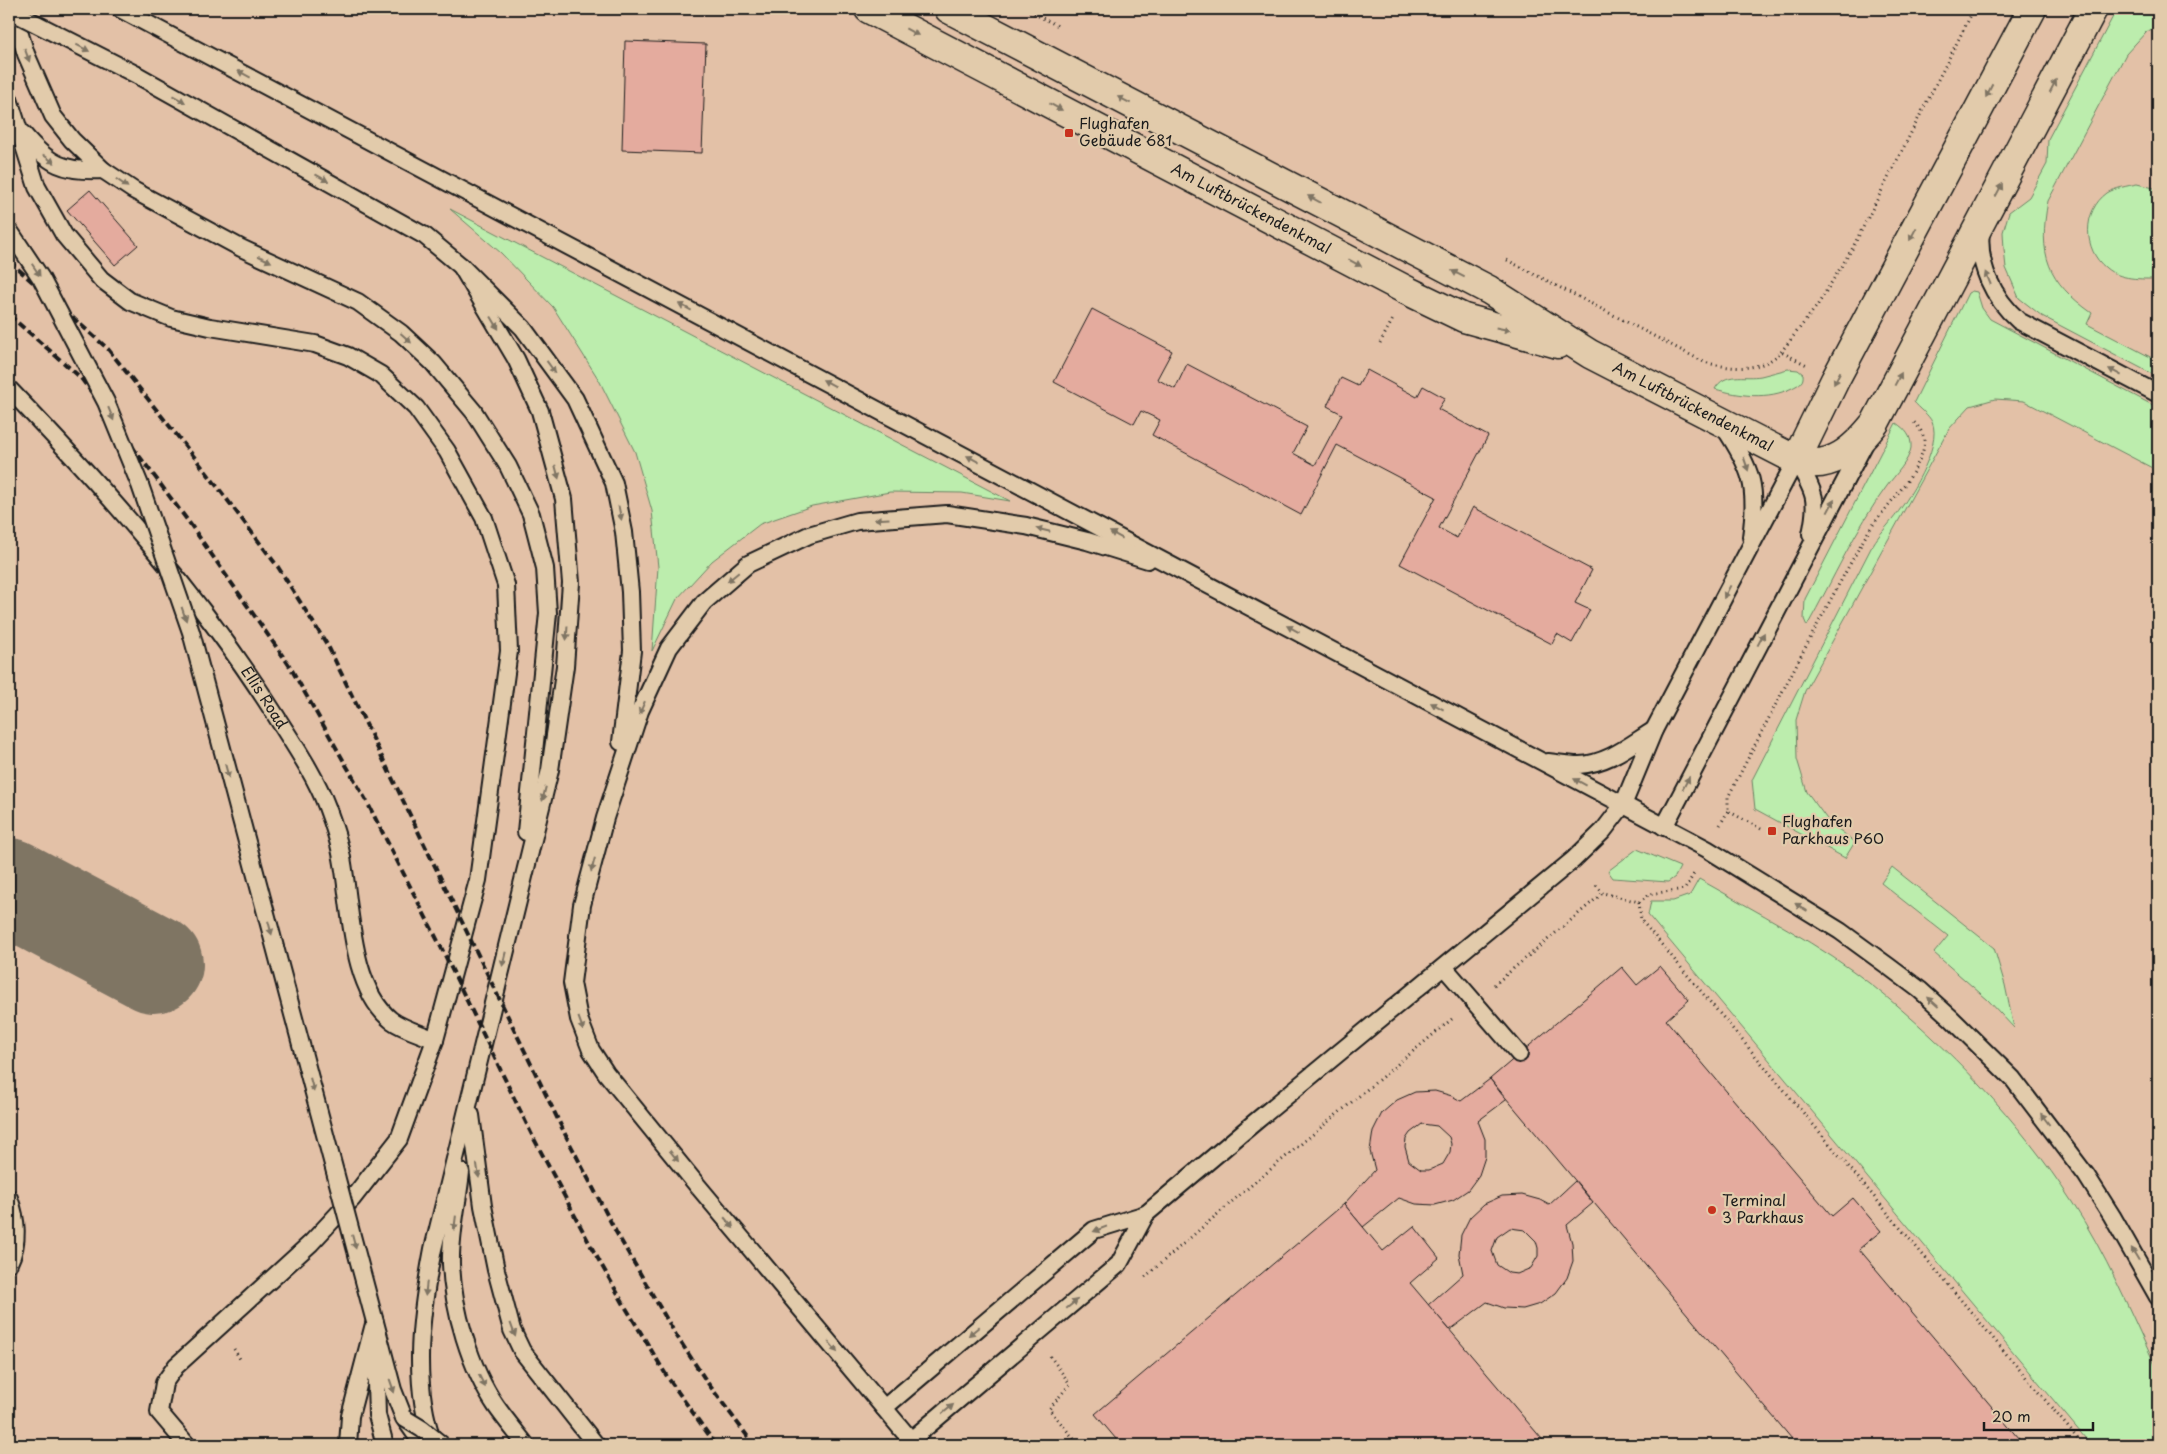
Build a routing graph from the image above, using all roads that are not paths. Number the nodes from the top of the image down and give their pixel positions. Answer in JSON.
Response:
{"nodes":[{"id":1,"x":10,"y":9,"type":"edge"},
{"id":2,"x":120,"y":9,"type":"edge"},
{"id":3,"x":869,"y":9,"type":"edge"},
{"id":4,"x":949,"y":9,"type":"edge"},
{"id":5,"x":2032,"y":9,"type":"edge"},
{"id":6,"x":2093,"y":9,"type":"edge"},
{"id":7,"x":9,"y":99,"type":"edge"},
{"id":8,"x":16,"y":124,"type":"junction"},
{"id":9,"x":104,"y":170,"type":"junction"},
{"id":10,"x":1983,"y":220,"type":"junction"},
{"id":11,"x":9,"y":230,"type":"edge"},
{"id":12,"x":461,"y":266,"type":"junction"},
{"id":13,"x":1590,"y":354,"type":"junction"},
{"id":14,"x":9,"y":389,"type":"edge"},
{"id":15,"x":2158,"y":394,"type":"edge"},
{"id":16,"x":1721,"y":422,"type":"junction"},
{"id":17,"x":1876,"y":423,"type":"junction"},
{"id":18,"x":1796,"y":460,"type":"junction"},
{"id":19,"x":1750,"y":549,"type":"junction"},
{"id":20,"x":1800,"y":564,"type":"junction"},
{"id":21,"x":1190,"y":574,"type":"junction"},
{"id":22,"x":1654,"y":730,"type":"junction"},
{"id":23,"x":1541,"y":761,"type":"junction"},
{"id":24,"x":1623,"y":805,"type":"junction"},
{"id":25,"x":605,"y":818,"type":"junction"},
{"id":26,"x":1664,"y":826,"type":"junction"},
{"id":27,"x":516,"y":912,"type":"junction"},
{"id":28,"x":1444,"y":967,"type":"junction"},
{"id":29,"x":435,"y":1040,"type":"junction"},
{"id":30,"x":1520,"y":1054,"type":"dead end"},
{"id":31,"x":469,"y":1106,"type":"junction"},
{"id":32,"x":9,"y":1198,"type":"edge"},
{"id":33,"x":1146,"y":1214,"type":"junction"},
{"id":34,"x":9,"y":1264,"type":"edge"},
{"id":35,"x":2158,"y":1297,"type":"edge"},
{"id":36,"x":375,"y":1322,"type":"junction"},
{"id":37,"x":355,"y":1394,"type":"junction"},
{"id":38,"x":884,"y":1408,"type":"junction"},
{"id":39,"x":378,"y":1415,"type":"junction"},
{"id":40,"x":404,"y":1418,"type":"junction"},
{"id":41,"x":913,"y":1443,"type":"edge"},
{"id":42,"x":187,"y":1445,"type":"edge"},
{"id":43,"x":348,"y":1445,"type":"edge"},
{"id":44,"x":355,"y":1445,"type":"edge"},
{"id":45,"x":385,"y":1445,"type":"edge"},
{"id":46,"x":394,"y":1445,"type":"edge"},
{"id":47,"x":408,"y":1445,"type":"edge"},
{"id":48,"x":423,"y":1445,"type":"edge"},
{"id":49,"x":434,"y":1445,"type":"edge"},
{"id":50,"x":442,"y":1445,"type":"edge"},
{"id":51,"x":526,"y":1445,"type":"edge"},
{"id":52,"x":596,"y":1445,"type":"edge"}],
"edges":[{"from":1,"to":9,"type":"lane","one_way":true},
{"from":1,"to":12,"type":"lane","one_way":true,"bridge":true},
{"from":21,"to":2,"type":"lane","one_way":true},
{"from":3,"to":13,"type":"street","name":"Am Luftbrückendenkmal","one_way":true},
{"from":13,"to":4,"type":"street","name":"Am Luftbrückendenkmal","one_way":true},
{"from":5,"to":18,"type":"street","one_way":true},
{"from":10,"to":6,"type":"street","one_way":true},
{"from":7,"to":8,"type":"lane"},
{"from":8,"to":9,"type":"lane","one_way":true},
{"from":8,"to":29,"type":"lane"},
{"from":9,"to":27,"type":"lane","one_way":true},
{"from":15,"to":10,"type":"lane","one_way":true},
{"from":17,"to":10,"type":"street","one_way":true},
{"from":11,"to":36,"type":"lane","one_way":true,"bridge":true},
{"from":12,"to":25,"type":"lane","one_way":true},
{"from":12,"to":27,"type":"lane","one_way":true},
{"from":13,"to":16,"type":"street","name":"Am Luftbrückendenkmal"},
{"from":14,"to":29,"type":"lane","name":"Ellis Road"},
{"from":16,"to":18,"type":"street","name":"Am Luftbrückendenkmal"},
{"from":16,"to":19,"type":"lane","one_way":true},
{"from":17,"to":18,"type":"street"},
{"from":20,"to":17,"type":"lane","one_way":true},
{"from":18,"to":19,"type":"lane"},
{"from":18,"to":20,"type":"lane"},
{"from":19,"to":22,"type":"lane","one_way":true},
{"from":26,"to":20,"type":"lane","one_way":true},
{"from":23,"to":21,"type":"lane","one_way":true},
{"from":21,"to":25,"type":"lane","one_way":true},
{"from":22,"to":23,"type":"lane"},
{"from":22,"to":24,"type":"lane"},
{"from":24,"to":23,"type":"lane","one_way":true},
{"from":24,"to":26,"type":"lane"},
{"from":24,"to":28,"type":"lane"},
{"from":25,"to":38,"type":"lane","one_way":true},
{"from":35,"to":26,"type":"lane","one_way":true},
{"from":27,"to":31,"type":"lane","one_way":true},
{"from":28,"to":30,"type":"lane"},
{"from":28,"to":33,"type":"lane"},
{"from":29,"to":42,"type":"lane"},
{"from":31,"to":49,"type":"lane","one_way":true},
{"from":31,"to":51,"type":"lane","one_way":true},
{"from":31,"to":52,"type":"lane","one_way":true},
{"from":32,"to":34,"type":"lane"},
{"from":33,"to":38,"type":"lane","one_way":true},
{"from":41,"to":33,"type":"lane","one_way":true},
{"from":36,"to":37,"type":"lane"},
{"from":36,"to":39,"type":"lane"},
{"from":36,"to":40,"type":"lane","one_way":true},
{"from":37,"to":43,"type":"lane"},
{"from":37,"to":44,"type":"lane"},
{"from":38,"to":41,"type":"lane"},
{"from":39,"to":45,"type":"lane"},
{"from":39,"to":46,"type":"lane"},
{"from":40,"to":47,"type":"lane"},
{"from":40,"to":48,"type":"lane"},
{"from":40,"to":50,"type":"lane","bridge":true}]}
